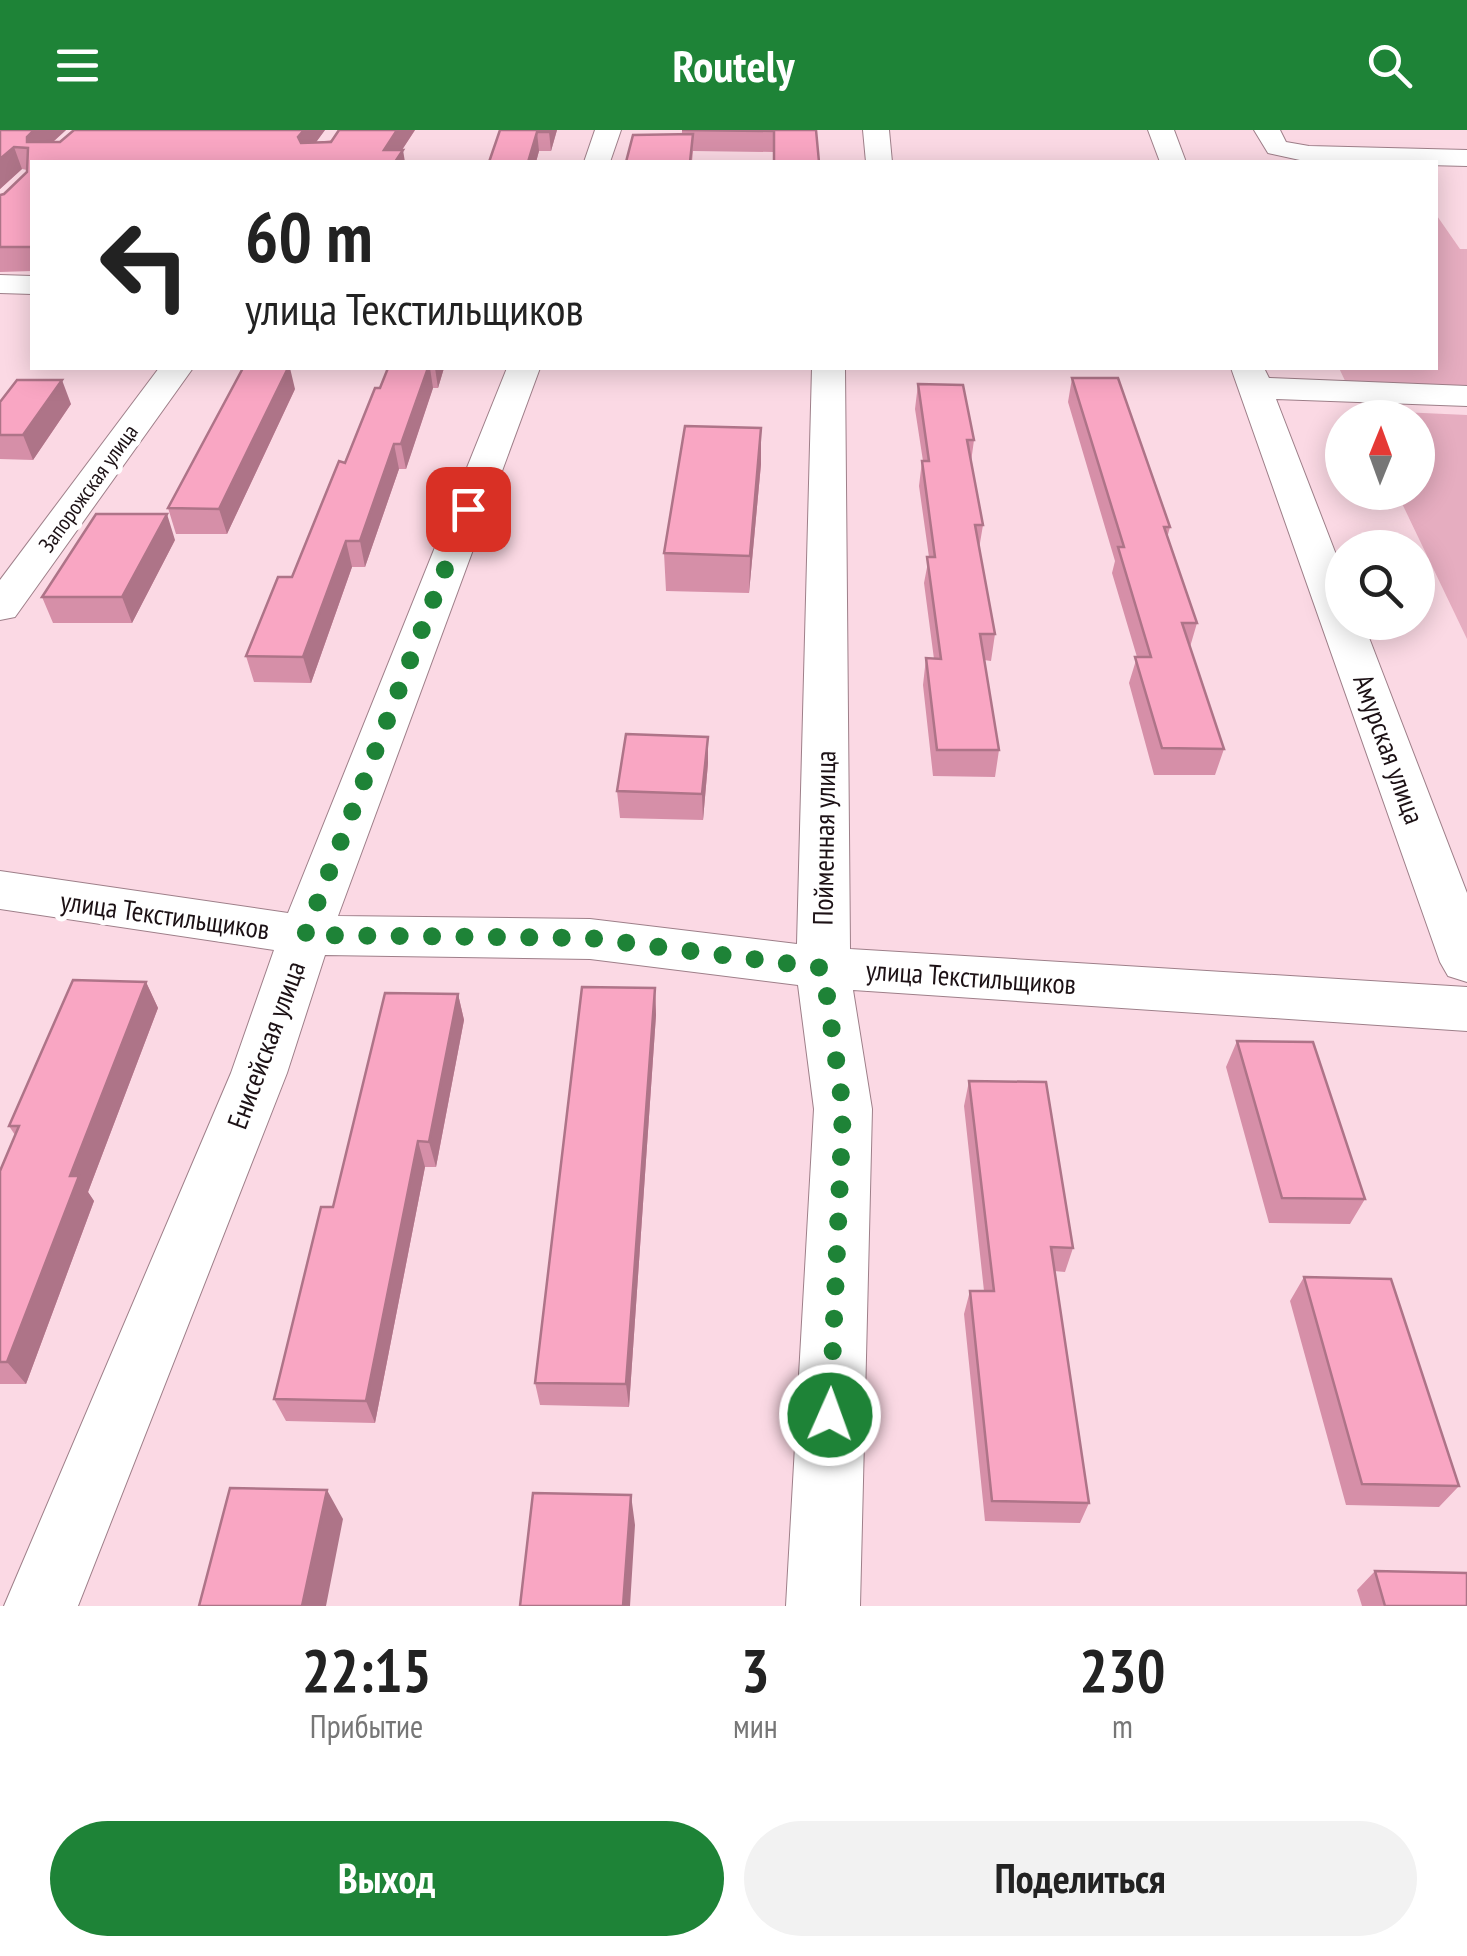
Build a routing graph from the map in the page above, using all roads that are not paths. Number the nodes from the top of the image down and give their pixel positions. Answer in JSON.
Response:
{"nodes":[{"id":1,"x":608,"y":130,"type":"edge"},
{"id":2,"x":876,"y":130,"type":"edge"},
{"id":3,"x":1161,"y":130,"type":"edge"},
{"id":4,"x":1268,"y":130,"type":"edge"},
{"id":5,"x":1467,"y":158,"type":"edge"},
{"id":6,"x":598,"y":160,"type":"edge"},
{"id":7,"x":879,"y":160,"type":"edge"},
{"id":8,"x":1172,"y":160,"type":"edge"},
{"id":9,"x":0,"y":284,"type":"edge"},
{"id":10,"x":30,"y":284,"type":"edge"},
{"id":11,"x":175,"y":370,"type":"edge"},
{"id":12,"x":521,"y":370,"type":"edge"},
{"id":13,"x":840,"y":370,"type":"edge"},
{"id":14,"x":1252,"y":378,"type":"edge"},
{"id":15,"x":1467,"y":396,"type":"edge"},
{"id":16,"x":0,"y":608,"type":"edge"},
{"id":17,"x":0,"y":890,"type":"edge"},
{"id":18,"x":305,"y":935,"type":"junction"},
{"id":19,"x":1467,"y":962,"type":"edge"},
{"id":20,"x":823,"y":968,"type":"junction"},
{"id":21,"x":1467,"y":1009,"type":"edge"},
{"id":22,"x":41,"y":1606,"type":"edge"},
{"id":23,"x":822,"y":1606,"type":"edge"}],
"edges":[{"from":1,"to":6,"type":"street"},
{"from":2,"to":7,"type":"street"},
{"from":3,"to":8,"type":"street"},
{"from":4,"to":5,"type":"street"},
{"from":9,"to":10,"type":"street"},
{"from":11,"to":16,"type":"street","name":"Запорожская улица"},
{"from":12,"to":18,"type":"street","name":"Енисейская улица"},
{"from":13,"to":20,"type":"street","name":"Пойменная улица"},
{"from":14,"to":15,"type":"street"},
{"from":14,"to":19,"type":"street","name":"Амурская улица"},
{"from":17,"to":18,"type":"street","name":"улица Текстильщиков"},
{"from":18,"to":20,"type":"street","name":"улица Текстильщиков"},
{"from":18,"to":22,"type":"street","name":"Енисейская улица"},
{"from":20,"to":21,"type":"street","name":"улица Текстильщиков"},
{"from":20,"to":23,"type":"street","name":"Пойменная улица"}]}
